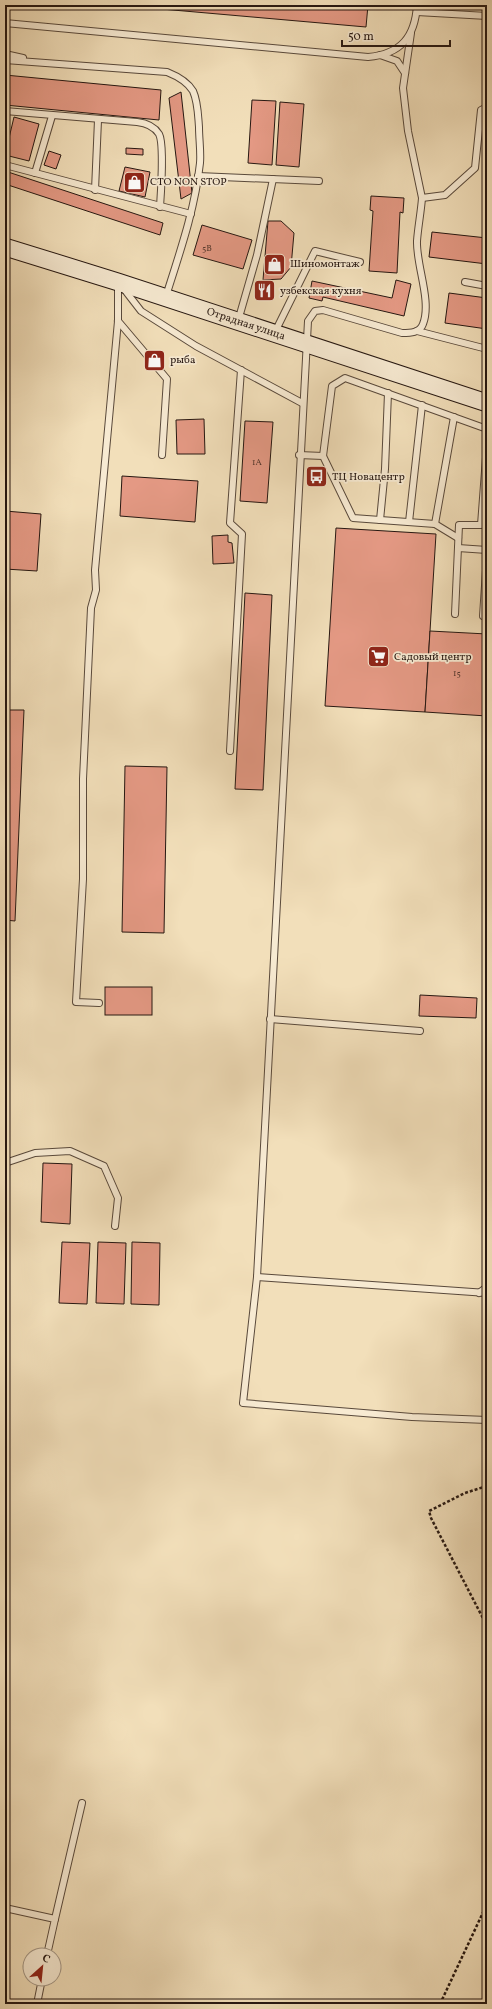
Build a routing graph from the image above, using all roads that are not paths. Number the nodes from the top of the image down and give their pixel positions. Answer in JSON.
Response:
{"nodes":[{"id":1,"x":417,"y":5,"type":"edge"},
{"id":2,"x":417,"y":12,"type":"junction"},
{"id":3,"x":487,"y":16,"type":"edge"},
{"id":4,"x":5,"y":23,"type":"edge"},
{"id":5,"x":412,"y":33,"type":"junction"},
{"id":6,"x":5,"y":54,"type":"edge"},
{"id":7,"x":380,"y":56,"type":"junction"},
{"id":8,"x":5,"y":60,"type":"edge"},
{"id":9,"x":40,"y":62,"type":"junction"},
{"id":10,"x":405,"y":73,"type":"junction"},
{"id":11,"x":487,"y":107,"type":"edge"},
{"id":12,"x":5,"y":111,"type":"edge"},
{"id":13,"x":52,"y":116,"type":"junction"},
{"id":14,"x":98,"y":120,"type":"junction"},
{"id":15,"x":5,"y":165,"type":"edge"},
{"id":16,"x":35,"y":173,"type":"junction"},
{"id":17,"x":198,"y":176,"type":"junction"},
{"id":18,"x":273,"y":179,"type":"junction"},
{"id":19,"x":319,"y":181,"type":"dead end"},
{"id":20,"x":95,"y":190,"type":"junction"},
{"id":21,"x":422,"y":198,"type":"junction"},
{"id":22,"x":160,"y":207,"type":"junction"},
{"id":23,"x":191,"y":214,"type":"junction"},
{"id":24,"x":5,"y":248,"type":"edge"},
{"id":25,"x":360,"y":262,"type":"dead end"},
{"id":26,"x":118,"y":282,"type":"junction"},
{"id":27,"x":465,"y":282,"type":"dead end"},
{"id":28,"x":487,"y":286,"type":"edge"},
{"id":29,"x":166,"y":297,"type":"junction"},
{"id":30,"x":118,"y":321,"type":"junction"},
{"id":31,"x":238,"y":321,"type":"junction"},
{"id":32,"x":417,"y":331,"type":"junction"},
{"id":33,"x":275,"y":333,"type":"junction"},
{"id":34,"x":306,"y":344,"type":"junction"},
{"id":35,"x":487,"y":349,"type":"edge"},
{"id":36,"x":241,"y":370,"type":"junction"},
{"id":37,"x":388,"y":393,"type":"junction"},
{"id":38,"x":302,"y":403,"type":"junction"},
{"id":39,"x":487,"y":403,"type":"edge"},
{"id":40,"x":422,"y":405,"type":"junction"},
{"id":41,"x":454,"y":417,"type":"junction"},
{"id":42,"x":487,"y":429,"type":"edge"},
{"id":43,"x":487,"y":444,"type":"edge"},
{"id":44,"x":487,"y":451,"type":"edge"},
{"id":45,"x":162,"y":455,"type":"dead end"},
{"id":46,"x":299,"y":455,"type":"junction"},
{"id":47,"x":323,"y":456,"type":"junction"},
{"id":48,"x":380,"y":520,"type":"junction"},
{"id":49,"x":409,"y":522,"type":"junction"},
{"id":50,"x":435,"y":524,"type":"junction"},
{"id":51,"x":458,"y":538,"type":"junction"},
{"id":52,"x":458,"y":548,"type":"junction"},
{"id":53,"x":487,"y":550,"type":"edge"},
{"id":54,"x":487,"y":555,"type":"edge"},
{"id":55,"x":455,"y":614,"type":"dead end"},
{"id":56,"x":483,"y":616,"type":"dead end"},
{"id":57,"x":230,"y":751,"type":"dead end"},
{"id":58,"x":99,"y":1003,"type":"dead end"},
{"id":59,"x":270,"y":1019,"type":"junction"},
{"id":60,"x":420,"y":1031,"type":"dead end"},
{"id":61,"x":5,"y":1163,"type":"edge"},
{"id":62,"x":115,"y":1226,"type":"dead end"},
{"id":63,"x":257,"y":1277,"type":"junction"},
{"id":64,"x":487,"y":1287,"type":"edge"},
{"id":65,"x":479,"y":1293,"type":"junction"},
{"id":66,"x":487,"y":1293,"type":"edge"},
{"id":67,"x":487,"y":1420,"type":"edge"},
{"id":68,"x":82,"y":1804,"type":"dead end"},
{"id":69,"x":5,"y":1908,"type":"edge"},
{"id":70,"x":55,"y":1919,"type":"junction"},
{"id":71,"x":49,"y":1947,"type":"edge"},
{"id":72,"x":40,"y":1987,"type":"edge"},
{"id":73,"x":36,"y":2004,"type":"edge"}],
"edges":[{"from":1,"to":2,"type":"lane"},
{"from":2,"to":3,"type":"lane"},
{"from":2,"to":5,"type":"lane"},
{"from":4,"to":7,"type":"lane"},
{"from":5,"to":7,"type":"lane"},
{"from":5,"to":10,"type":"lane"},
{"from":6,"to":9,"type":"lane"},
{"from":7,"to":10,"type":"lane"},
{"from":8,"to":9,"type":"lane"},
{"from":9,"to":17,"type":"lane"},
{"from":10,"to":21,"type":"lane"},
{"from":11,"to":21,"type":"lane"},
{"from":12,"to":13,"type":"lane"},
{"from":13,"to":14,"type":"lane"},
{"from":13,"to":16,"type":"lane"},
{"from":14,"to":20,"type":"lane"},
{"from":14,"to":22,"type":"lane"},
{"from":15,"to":16,"type":"lane"},
{"from":16,"to":20,"type":"lane"},
{"from":17,"to":18,"type":"lane"},
{"from":17,"to":23,"type":"lane"},
{"from":18,"to":19,"type":"lane"},
{"from":18,"to":31,"type":"lane"},
{"from":20,"to":22,"type":"lane"},
{"from":21,"to":32,"type":"lane"},
{"from":22,"to":23,"type":"lane"},
{"from":23,"to":29,"type":"lane"},
{"from":24,"to":26,"type":"main road","name":"Отрадная улица"},
{"from":25,"to":33,"type":"lane"},
{"from":26,"to":29,"type":"main road","name":"Отрадная улица"},
{"from":26,"to":30,"type":"lane"},
{"from":26,"to":36,"type":"lane"},
{"from":27,"to":28,"type":"lane"},
{"from":29,"to":31,"type":"main road","name":"Отрадная улица"},
{"from":30,"to":45,"type":"lane"},
{"from":30,"to":58,"type":"lane"},
{"from":31,"to":33,"type":"main road","name":"Отрадная улица"},
{"from":32,"to":34,"type":"lane"},
{"from":32,"to":35,"type":"lane"},
{"from":33,"to":34,"type":"main road","name":"Отрадная улица"},
{"from":34,"to":38,"type":"lane"},
{"from":34,"to":39,"type":"main road","name":"Отрадная улица"},
{"from":36,"to":38,"type":"lane"},
{"from":36,"to":57,"type":"lane"},
{"from":37,"to":40,"type":"lane"},
{"from":37,"to":47,"type":"lane"},
{"from":37,"to":48,"type":"lane"},
{"from":38,"to":46,"type":"lane"},
{"from":40,"to":41,"type":"lane"},
{"from":40,"to":49,"type":"lane"},
{"from":41,"to":42,"type":"lane"},
{"from":41,"to":50,"type":"lane"},
{"from":43,"to":44,"type":"lane"},
{"from":44,"to":51,"type":"lane"},
{"from":46,"to":47,"type":"lane"},
{"from":46,"to":59,"type":"lane"},
{"from":47,"to":48,"type":"lane"},
{"from":48,"to":49,"type":"lane"},
{"from":49,"to":50,"type":"lane"},
{"from":50,"to":51,"type":"lane"},
{"from":51,"to":52,"type":"lane"},
{"from":52,"to":53,"type":"lane"},
{"from":52,"to":55,"type":"lane"},
{"from":54,"to":56,"type":"lane"},
{"from":59,"to":60,"type":"lane"},
{"from":59,"to":63,"type":"lane"},
{"from":61,"to":62,"type":"lane"},
{"from":63,"to":65,"type":"lane"},
{"from":63,"to":67,"type":"lane"},
{"from":64,"to":65,"type":"lane"},
{"from":65,"to":66,"type":"lane"},
{"from":68,"to":70,"type":"lane"},
{"from":69,"to":70,"type":"lane"},
{"from":70,"to":71,"type":"lane"},
{"from":72,"to":73,"type":"lane"}]}
